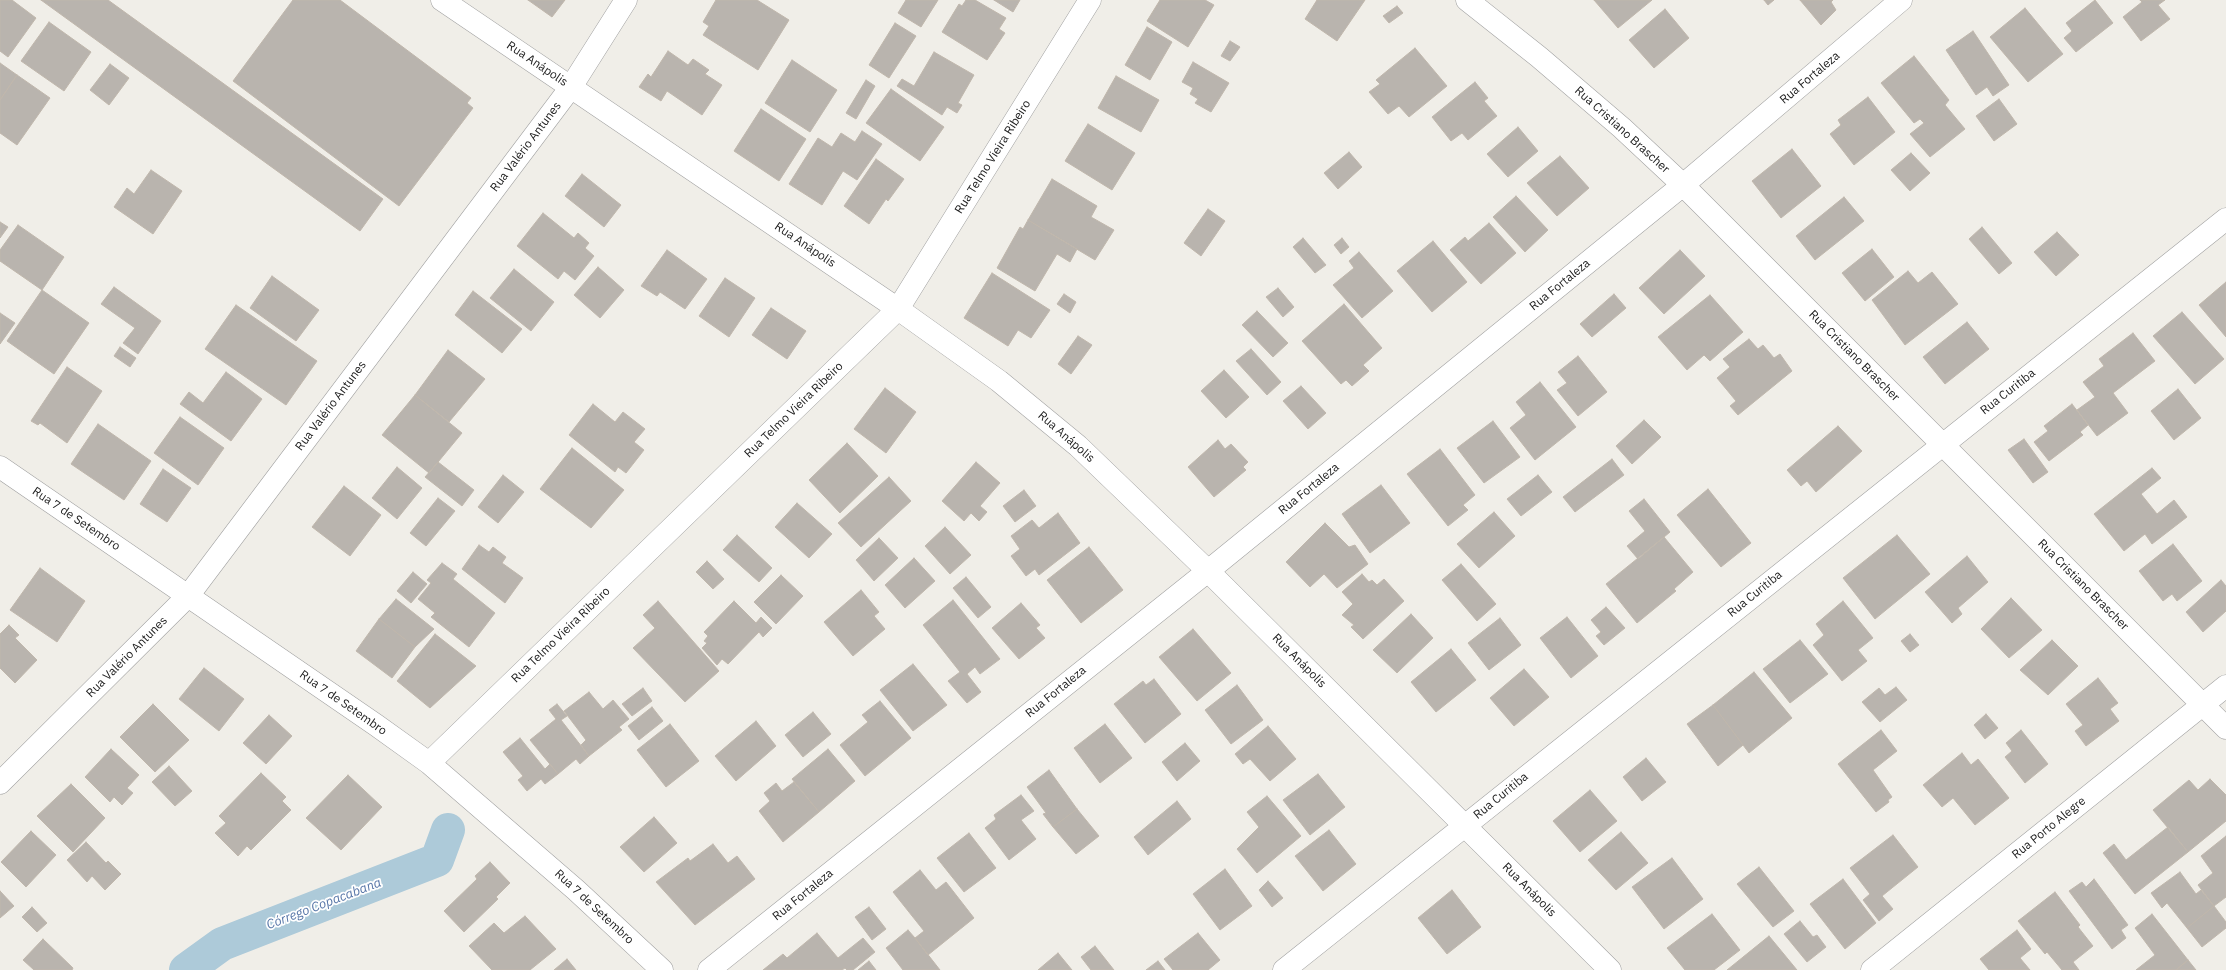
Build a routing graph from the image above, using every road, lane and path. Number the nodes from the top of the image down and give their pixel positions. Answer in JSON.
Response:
{"nodes":[{"id":1,"x":442,"y":0,"type":"edge"},
{"id":2,"x":626,"y":0,"type":"edge"},
{"id":3,"x":1090,"y":0,"type":"edge"},
{"id":4,"x":1467,"y":0,"type":"edge"},
{"id":5,"x":1901,"y":0,"type":"edge"},
{"id":6,"x":571,"y":87,"type":"junction"},
{"id":7,"x":1683,"y":185,"type":"junction"},
{"id":8,"x":2226,"y":219,"type":"edge"},
{"id":9,"x":898,"y":309,"type":"junction"},
{"id":10,"x":1942,"y":444,"type":"junction"},
{"id":11,"x":0,"y":467,"type":"edge"},
{"id":12,"x":1208,"y":571,"type":"junction"},
{"id":13,"x":188,"y":596,"type":"junction"},
{"id":14,"x":2226,"y":686,"type":"edge"},
{"id":15,"x":2202,"y":705,"type":"junction"},
{"id":16,"x":2226,"y":728,"type":"edge"},
{"id":17,"x":429,"y":763,"type":"junction"},
{"id":18,"x":0,"y":783,"type":"edge"},
{"id":19,"x":1464,"y":825,"type":"junction"},
{"id":20,"x":662,"y":970,"type":"edge"},
{"id":21,"x":709,"y":970,"type":"edge"},
{"id":22,"x":1284,"y":970,"type":"edge"},
{"id":23,"x":1610,"y":970,"type":"edge"},
{"id":24,"x":1872,"y":970,"type":"edge"}],
"edges":[{"from":1,"to":6,"type":"street","name":"Rua Anápolis"},
{"from":2,"to":6,"type":"street","name":"Rua Valério Antunes"},
{"from":3,"to":9,"type":"street","name":"Rua Telmo Vieira Ribeiro"},
{"from":4,"to":7,"type":"street","name":"Rua Cristiano Brascher"},
{"from":5,"to":7,"type":"street","name":"Rua Fortaleza"},
{"from":6,"to":9,"type":"street","name":"Rua Anápolis"},
{"from":6,"to":13,"type":"street","name":"Rua Valério Antunes"},
{"from":7,"to":10,"type":"street","name":"Rua Cristiano Brascher"},
{"from":7,"to":12,"type":"street","name":"Rua Fortaleza"},
{"from":8,"to":10,"type":"street","name":"Rua Curitiba"},
{"from":9,"to":12,"type":"street","name":"Rua Anápolis"},
{"from":9,"to":17,"type":"street","name":"Rua Telmo Vieira Ribeiro"},
{"from":10,"to":15,"type":"street","name":"Rua Cristiano Brascher"},
{"from":10,"to":19,"type":"street","name":"Rua Curitiba"},
{"from":11,"to":13,"type":"street","name":"Rua 7 de Setembro"},
{"from":12,"to":19,"type":"street","name":"Rua Anápolis"},
{"from":12,"to":21,"type":"street","name":"Rua Fortaleza"},
{"from":13,"to":17,"type":"street","name":"Rua 7 de Setembro"},
{"from":13,"to":18,"type":"street","name":"Rua Valério Antunes"},
{"from":14,"to":15,"type":"street","name":"Rua Porto Alegre"},
{"from":15,"to":16,"type":"street","name":"Rua Cristiano Brascher"},
{"from":15,"to":24,"type":"street","name":"Rua Porto Alegre"},
{"from":17,"to":20,"type":"street","name":"Rua 7 de Setembro"},
{"from":19,"to":22,"type":"street","name":"Rua Curitiba"},
{"from":19,"to":23,"type":"street","name":"Rua Anápolis"}]}
